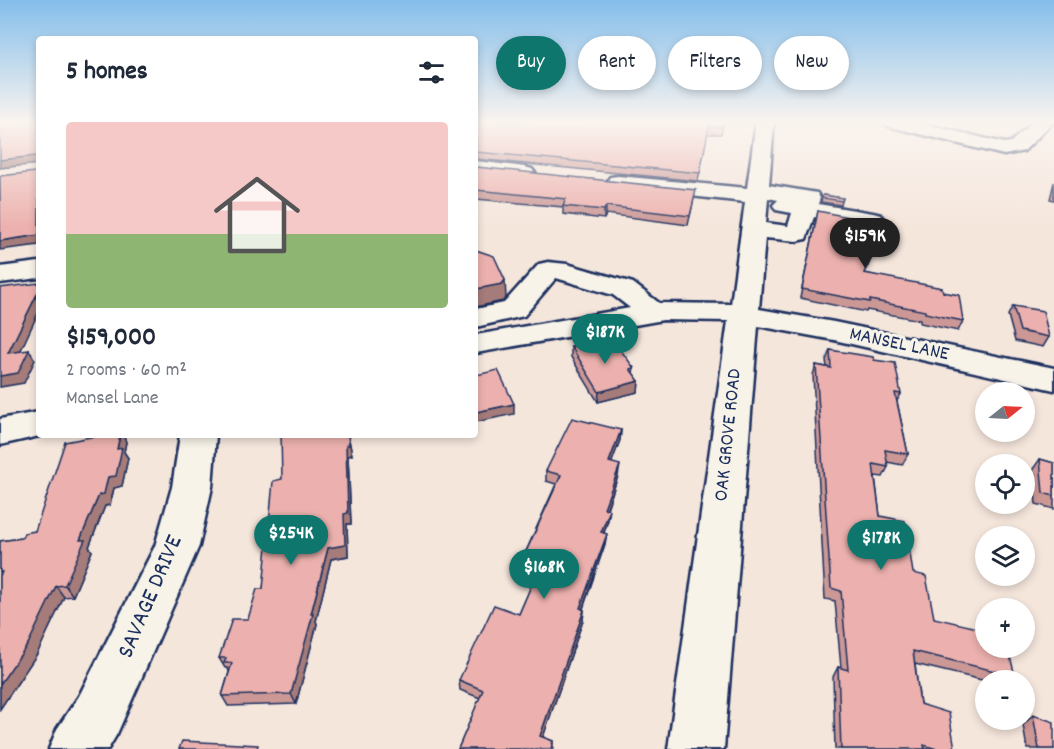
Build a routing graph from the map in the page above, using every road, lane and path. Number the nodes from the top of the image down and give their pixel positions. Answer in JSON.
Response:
{"nodes":[{"id":1,"x":761,"y":157,"type":"edge"},
{"id":2,"x":478,"y":167,"type":"edge"},
{"id":3,"x":542,"y":174,"type":"edge"},
{"id":4,"x":598,"y":180,"type":"edge"},
{"id":5,"x":755,"y":204,"type":"junction"},
{"id":6,"x":806,"y":208,"type":"junction"},
{"id":7,"x":873,"y":220,"type":"edge"},
{"id":8,"x":36,"y":270,"type":"edge"},
{"id":9,"x":0,"y":275,"type":"edge"},
{"id":10,"x":653,"y":312,"type":"junction"},
{"id":11,"x":743,"y":314,"type":"junction"},
{"id":12,"x":478,"y":318,"type":"edge"},
{"id":13,"x":478,"y":344,"type":"edge"},
{"id":14,"x":1054,"y":378,"type":"edge"},
{"id":15,"x":36,"y":425,"type":"edge"},
{"id":16,"x":0,"y":432,"type":"edge"},
{"id":17,"x":198,"y":438,"type":"edge"},
{"id":18,"x":77,"y":749,"type":"edge"},
{"id":19,"x":696,"y":749,"type":"edge"}],
"edges":[{"from":1,"to":5,"type":"street","name":"OAK GROVE ROAD"},
{"from":2,"to":3,"type":"street"},
{"from":4,"to":5,"type":"street"},
{"from":5,"to":6,"type":"street"},
{"from":5,"to":6,"type":"street"},
{"from":5,"to":11,"type":"street","name":"OAK GROVE ROAD"},
{"from":6,"to":7,"type":"street"},
{"from":8,"to":9,"type":"street"},
{"from":10,"to":11,"type":"street","name":"MANSEL LANE"},
{"from":10,"to":12,"type":"street"},
{"from":10,"to":13,"type":"street","name":"MANSEL LANE"},
{"from":11,"to":14,"type":"street","name":"MANSEL LANE"},
{"from":11,"to":19,"type":"street","name":"OAK GROVE ROAD"},
{"from":15,"to":16,"type":"street"},
{"from":17,"to":18,"type":"street","name":"SAVAGE DRIVE"}]}
